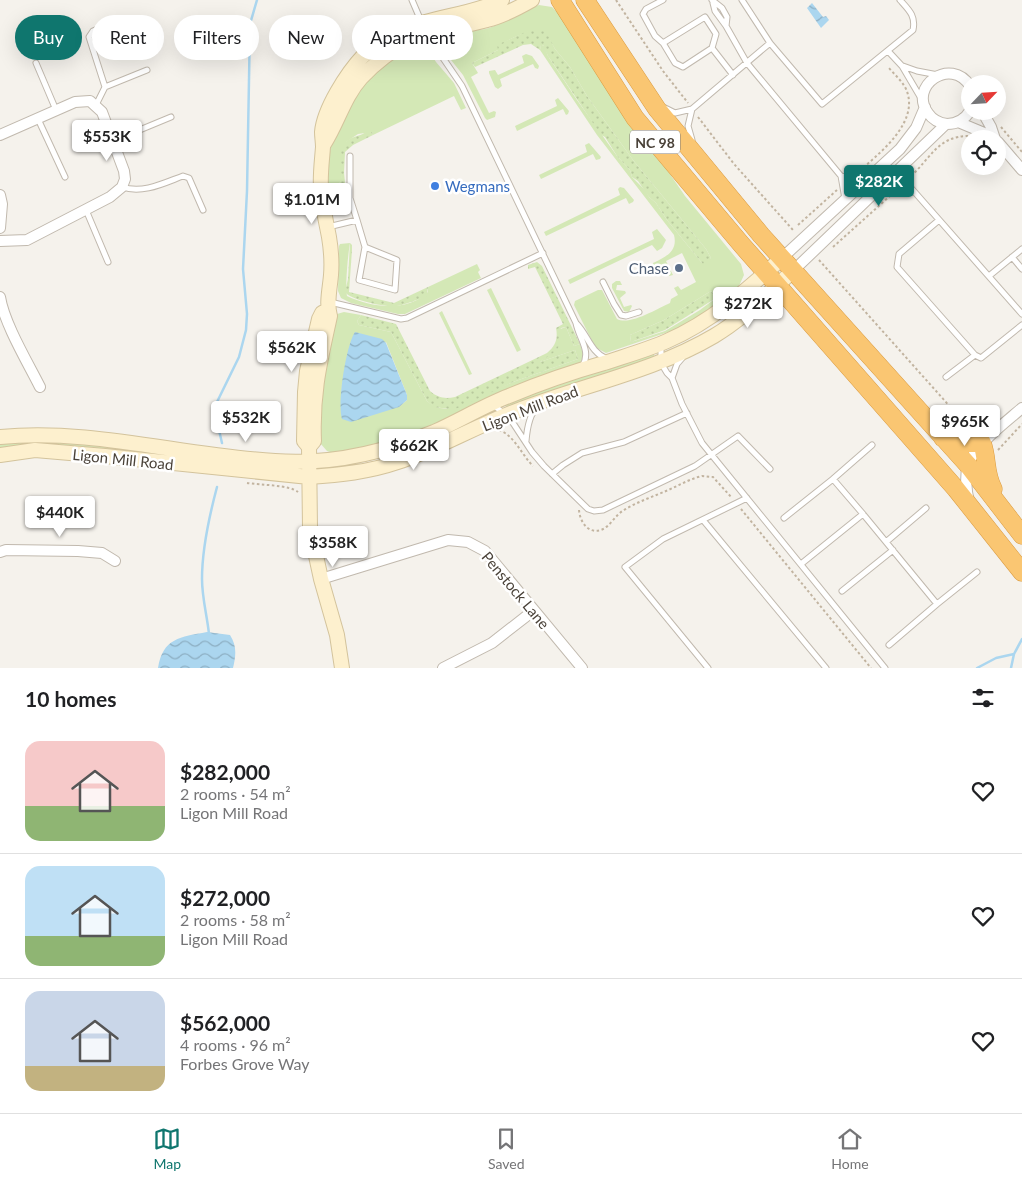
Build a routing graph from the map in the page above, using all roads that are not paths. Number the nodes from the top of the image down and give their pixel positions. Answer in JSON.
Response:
{"nodes":[{"id":1,"x":412,"y":0,"type":"edge"},
{"id":2,"x":502,"y":0,"type":"edge"},
{"id":3,"x":532,"y":0,"type":"edge"},
{"id":4,"x":560,"y":0,"type":"edge"},
{"id":5,"x":585,"y":0,"type":"edge"},
{"id":6,"x":663,"y":0,"type":"edge"},
{"id":7,"x":742,"y":0,"type":"edge"},
{"id":8,"x":900,"y":0,"type":"edge"},
{"id":9,"x":712,"y":1,"type":"edge"},
{"id":10,"x":418,"y":15,"type":"edge"},
{"id":11,"x":462,"y":15,"type":"edge"},
{"id":12,"x":473,"y":22,"type":"edge"},
{"id":13,"x":92,"y":34,"type":"edge"},
{"id":14,"x":663,"y":43,"type":"junction"},
{"id":15,"x":770,"y":43,"type":"junction"},
{"id":16,"x":92,"y":47,"type":"edge"},
{"id":17,"x":712,"y":48,"type":"junction"},
{"id":18,"x":888,"y":51,"type":"junction"},
{"id":19,"x":96,"y":60,"type":"edge"},
{"id":20,"x":360,"y":60,"type":"edge"},
{"id":21,"x":382,"y":60,"type":"edge"},
{"id":22,"x":445,"y":60,"type":"edge"},
{"id":23,"x":36,"y":63,"type":"dead end"},
{"id":24,"x":747,"y":63,"type":"junction"},
{"id":25,"x":902,"y":66,"type":"junction"},
{"id":26,"x":146,"y":70,"type":"dead end"},
{"id":27,"x":733,"y":75,"type":"junction"},
{"id":28,"x":938,"y":75,"type":"junction"},
{"id":29,"x":961,"y":76,"type":"edge"},
{"id":30,"x":105,"y":86,"type":"junction"},
{"id":31,"x":649,"y":96,"type":"junction"},
{"id":32,"x":96,"y":105,"type":"junction"},
{"id":33,"x":924,"y":105,"type":"junction"},
{"id":34,"x":690,"y":106,"type":"junction"},
{"id":35,"x":56,"y":110,"type":"junction"},
{"id":36,"x":171,"y":116,"type":"dead end"},
{"id":37,"x":38,"y":118,"type":"junction"},
{"id":38,"x":962,"y":120,"type":"edge"},
{"id":39,"x":958,"y":122,"type":"junction"},
{"id":40,"x":946,"y":124,"type":"junction"},
{"id":41,"x":975,"y":130,"type":"edge"},
{"id":42,"x":0,"y":135,"type":"edge"},
{"id":43,"x":113,"y":141,"type":"junction"},
{"id":44,"x":323,"y":145,"type":"junction"},
{"id":45,"x":1006,"y":152,"type":"edge"},
{"id":46,"x":350,"y":156,"type":"dead end"},
{"id":47,"x":702,"y":164,"type":"junction"},
{"id":48,"x":1022,"y":170,"type":"edge"},
{"id":49,"x":897,"y":172,"type":"junction"},
{"id":50,"x":841,"y":176,"type":"junction"},
{"id":51,"x":65,"y":177,"type":"dead end"},
{"id":52,"x":864,"y":183,"type":"junction"},
{"id":53,"x":122,"y":187,"type":"junction"},
{"id":54,"x":0,"y":199,"type":"edge"},
{"id":55,"x":846,"y":199,"type":"junction"},
{"id":56,"x":86,"y":210,"type":"junction"},
{"id":57,"x":203,"y":210,"type":"dead end"},
{"id":58,"x":357,"y":220,"type":"junction"},
{"id":59,"x":939,"y":220,"type":"junction"},
{"id":60,"x":327,"y":227,"type":"junction"},
{"id":61,"x":0,"y":228,"type":"edge"},
{"id":62,"x":0,"y":241,"type":"edge"},
{"id":63,"x":365,"y":247,"type":"junction"},
{"id":64,"x":1022,"y":249,"type":"edge"},
{"id":65,"x":543,"y":253,"type":"junction"},
{"id":66,"x":1012,"y":257,"type":"junction"},
{"id":67,"x":782,"y":258,"type":"junction"},
{"id":68,"x":108,"y":262,"type":"dead end"},
{"id":69,"x":1022,"y":269,"type":"edge"},
{"id":70,"x":793,"y":271,"type":"junction"},
{"id":71,"x":989,"y":276,"type":"junction"},
{"id":72,"x":772,"y":278,"type":"junction"},
{"id":73,"x":603,"y":282,"type":"dead end"},
{"id":74,"x":0,"y":297,"type":"edge"},
{"id":75,"x":328,"y":306,"type":"junction"},
{"id":76,"x":638,"y":312,"type":"dead end"},
{"id":77,"x":1022,"y":314,"type":"edge"},
{"id":78,"x":576,"y":322,"type":"junction"},
{"id":79,"x":1022,"y":326,"type":"edge"},
{"id":80,"x":666,"y":342,"type":"junction"},
{"id":81,"x":697,"y":345,"type":"junction"},
{"id":82,"x":975,"y":355,"type":"junction"},
{"id":83,"x":612,"y":360,"type":"junction"},
{"id":84,"x":661,"y":363,"type":"junction"},
{"id":85,"x":580,"y":370,"type":"junction"},
{"id":86,"x":946,"y":377,"type":"dead end"},
{"id":87,"x":672,"y":378,"type":"junction"},
{"id":88,"x":40,"y":387,"type":"dead end"},
{"id":89,"x":544,"y":400,"type":"junction"},
{"id":90,"x":491,"y":404,"type":"junction"},
{"id":91,"x":1022,"y":408,"type":"edge"},
{"id":92,"x":687,"y":413,"type":"junction"},
{"id":93,"x":506,"y":415,"type":"junction"},
{"id":94,"x":0,"y":437,"type":"edge"},
{"id":95,"x":944,"y":438,"type":"junction"},
{"id":96,"x":526,"y":441,"type":"junction"},
{"id":97,"x":983,"y":444,"type":"junction"},
{"id":98,"x":872,"y":445,"type":"dead end"},
{"id":99,"x":0,"y":455,"type":"edge"},
{"id":100,"x":712,"y":455,"type":"junction"},
{"id":101,"x":968,"y":465,"type":"junction"},
{"id":102,"x":308,"y":469,"type":"junction"},
{"id":103,"x":770,"y":470,"type":"dead end"},
{"id":104,"x":552,"y":474,"type":"junction"},
{"id":105,"x":833,"y":479,"type":"junction"},
{"id":106,"x":747,"y":498,"type":"junction"},
{"id":107,"x":970,"y":506,"type":"junction"},
{"id":108,"x":926,"y":508,"type":"dead end"},
{"id":109,"x":1003,"y":510,"type":"junction"},
{"id":110,"x":863,"y":514,"type":"junction"},
{"id":111,"x":784,"y":518,"type":"dead end"},
{"id":112,"x":702,"y":520,"type":"junction"},
{"id":113,"x":1022,"y":535,"type":"edge"},
{"id":114,"x":886,"y":542,"type":"junction"},
{"id":115,"x":893,"y":550,"type":"junction"},
{"id":116,"x":0,"y":552,"type":"edge"},
{"id":117,"x":1008,"y":555,"type":"junction"},
{"id":118,"x":115,"y":561,"type":"dead end"},
{"id":119,"x":801,"y":564,"type":"junction"},
{"id":120,"x":1022,"y":568,"type":"edge"},
{"id":121,"x":977,"y":572,"type":"dead end"},
{"id":122,"x":1022,"y":572,"type":"edge"},
{"id":123,"x":321,"y":579,"type":"junction"},
{"id":124,"x":842,"y":591,"type":"dead end"},
{"id":125,"x":937,"y":604,"type":"junction"},
{"id":126,"x":533,"y":611,"type":"junction"},
{"id":127,"x":889,"y":645,"type":"dead end"},
{"id":128,"x":342,"y":668,"type":"edge"},
{"id":129,"x":444,"y":668,"type":"edge"},
{"id":130,"x":582,"y":668,"type":"edge"},
{"id":131,"x":708,"y":668,"type":"edge"},
{"id":132,"x":826,"y":668,"type":"edge"},
{"id":133,"x":885,"y":668,"type":"edge"}],
"edges":[{"from":1,"to":10,"type":"lane"},
{"from":2,"to":11,"type":"main road"},
{"from":3,"to":12,"type":"main road"},
{"from":4,"to":72,"type":"highway","number":"NC 98"},
{"from":5,"to":31,"type":"highway","number":"NC 98"},
{"from":6,"to":14,"type":"lane"},
{"from":7,"to":15,"type":"lane"},
{"from":8,"to":18,"type":"lane"},
{"from":9,"to":24,"type":"lane"},
{"from":13,"to":16,"type":"lane"},
{"from":14,"to":17,"type":"lane"},
{"from":14,"to":17,"type":"lane"},
{"from":15,"to":18,"type":"lane"},
{"from":15,"to":24,"type":"lane"},
{"from":17,"to":27,"type":"lane"},
{"from":18,"to":25,"type":"lane"},
{"from":19,"to":30,"type":"lane"},
{"from":20,"to":44,"type":"main road"},
{"from":21,"to":44,"type":"main road"},
{"from":22,"to":65,"type":"lane"},
{"from":23,"to":35,"type":"lane"},
{"from":24,"to":27,"type":"lane"},
{"from":24,"to":50,"type":"lane"},
{"from":25,"to":28,"type":"lane"},
{"from":25,"to":33,"type":"lane"},
{"from":26,"to":30,"type":"lane"},
{"from":27,"to":34,"type":"lane"},
{"from":28,"to":29,"type":"street"},
{"from":28,"to":33,"type":"street","name":"Ligon Mill Road"},
{"from":30,"to":32,"type":"lane"},
{"from":31,"to":34,"type":"lane"},
{"from":31,"to":47,"type":"highway","number":"NC 98"},
{"from":32,"to":35,"type":"street"},
{"from":32,"to":43,"type":"street"},
{"from":33,"to":40,"type":"street"},
{"from":33,"to":52,"type":"street","name":"Ligon Mill Road"},
{"from":34,"to":47,"type":"lane"},
{"from":35,"to":37,"type":"street"},
{"from":36,"to":43,"type":"lane"},
{"from":37,"to":42,"type":"street"},
{"from":37,"to":51,"type":"lane"},
{"from":38,"to":39,"type":"street"},
{"from":39,"to":40,"type":"street"},
{"from":39,"to":41,"type":"street"},
{"from":40,"to":49,"type":"street","name":"Ligon Mill Road"},
{"from":43,"to":53,"type":"street"},
{"from":44,"to":60,"type":"main road"},
{"from":45,"to":48,"type":"street"},
{"from":46,"to":58,"type":"lane"},
{"from":47,"to":67,"type":"highway","number":"NC 98"},
{"from":49,"to":59,"type":"lane"},
{"from":49,"to":70,"type":"street","name":"Ligon Mill Road"},
{"from":50,"to":52,"type":"lane"},
{"from":50,"to":55,"type":"lane"},
{"from":52,"to":55,"type":"street","name":"Ligon Mill Road"},
{"from":53,"to":56,"type":"street"},
{"from":53,"to":57,"type":"lane"},
{"from":54,"to":61,"type":"street"},
{"from":55,"to":67,"type":"street","name":"Ligon Mill Road"},
{"from":56,"to":62,"type":"street"},
{"from":56,"to":68,"type":"lane"},
{"from":58,"to":60,"type":"lane"},
{"from":58,"to":63,"type":"lane"},
{"from":59,"to":71,"type":"lane"},
{"from":59,"to":82,"type":"lane"},
{"from":60,"to":75,"type":"main road"},
{"from":63,"to":63,"type":"lane"},
{"from":64,"to":66,"type":"lane"},
{"from":65,"to":75,"type":"lane"},
{"from":65,"to":78,"type":"lane"},
{"from":66,"to":69,"type":"lane"},
{"from":66,"to":71,"type":"lane"},
{"from":67,"to":70,"type":"highway","number":"NC 98"},
{"from":67,"to":72,"type":"main road","name":"Ligon Mill Road"},
{"from":70,"to":72,"type":"main road","name":"Ligon Mill Road"},
{"from":70,"to":95,"type":"highway","number":"NC 98"},
{"from":71,"to":77,"type":"lane"},
{"from":72,"to":80,"type":"main road","name":"Ligon Mill Road"},
{"from":72,"to":81,"type":"main road","name":"Ligon Mill Road"},
{"from":72,"to":107,"type":"highway","number":"NC 98"},
{"from":73,"to":76,"type":"lane"},
{"from":74,"to":88,"type":"street"},
{"from":75,"to":102,"type":"main road"},
{"from":78,"to":83,"type":"lane"},
{"from":78,"to":85,"type":"lane"},
{"from":79,"to":82,"type":"lane"},
{"from":80,"to":83,"type":"main road","name":"Ligon Mill Road"},
{"from":80,"to":84,"type":"lane"},
{"from":81,"to":84,"type":"main road","name":"Ligon Mill Road"},
{"from":81,"to":87,"type":"lane"},
{"from":82,"to":86,"type":"lane"},
{"from":83,"to":85,"type":"main road","name":"Ligon Mill Road"},
{"from":84,"to":87,"type":"lane"},
{"from":84,"to":89,"type":"main road","name":"Ligon Mill Road"},
{"from":85,"to":90,"type":"main road","name":"Ligon Mill Road"},
{"from":87,"to":92,"type":"lane"},
{"from":89,"to":93,"type":"main road","name":"Ligon Mill Road"},
{"from":89,"to":96,"type":"lane"},
{"from":90,"to":93,"type":"lane"},
{"from":90,"to":102,"type":"main road","name":"Ligon Mill Road"},
{"from":91,"to":97,"type":"street"},
{"from":92,"to":100,"type":"lane"},
{"from":92,"to":104,"type":"lane"},
{"from":93,"to":96,"type":"lane"},
{"from":93,"to":102,"type":"main road","name":"Ligon Mill Road"},
{"from":94,"to":102,"type":"main road","name":"Ligon Mill Road"},
{"from":95,"to":97,"type":"highway"},
{"from":95,"to":101,"type":"highway","number":"NC 98"},
{"from":96,"to":104,"type":"lane"},
{"from":97,"to":101,"type":"street"},
{"from":97,"to":109,"type":"highway"},
{"from":98,"to":105,"type":"lane"},
{"from":99,"to":102,"type":"main road","name":"Ligon Mill Road"},
{"from":100,"to":103,"type":"lane"},
{"from":100,"to":104,"type":"lane"},
{"from":100,"to":106,"type":"lane"},
{"from":101,"to":107,"type":"street"},
{"from":101,"to":109,"type":"highway","number":"NC 98"},
{"from":102,"to":123,"type":"main road"},
{"from":105,"to":110,"type":"lane"},
{"from":105,"to":111,"type":"lane"},
{"from":106,"to":112,"type":"lane"},
{"from":106,"to":119,"type":"lane"},
{"from":107,"to":117,"type":"highway","number":"NC 98"},
{"from":108,"to":114,"type":"lane"},
{"from":109,"to":113,"type":"highway","number":"NC 98"},
{"from":110,"to":114,"type":"lane"},
{"from":110,"to":119,"type":"lane"},
{"from":112,"to":131,"type":"lane"},
{"from":112,"to":132,"type":"lane"},
{"from":114,"to":115,"type":"lane"},
{"from":115,"to":124,"type":"lane"},
{"from":115,"to":125,"type":"lane"},
{"from":116,"to":118,"type":"street"},
{"from":117,"to":120,"type":"highway"},
{"from":117,"to":122,"type":"highway","number":"NC 98"},
{"from":119,"to":133,"type":"lane"},
{"from":121,"to":125,"type":"lane"},
{"from":123,"to":126,"type":"street","name":"Penstock Lane"},
{"from":123,"to":128,"type":"main road"},
{"from":125,"to":127,"type":"lane"},
{"from":126,"to":129,"type":"street"},
{"from":126,"to":130,"type":"street","name":"Penstock Lane"}]}
